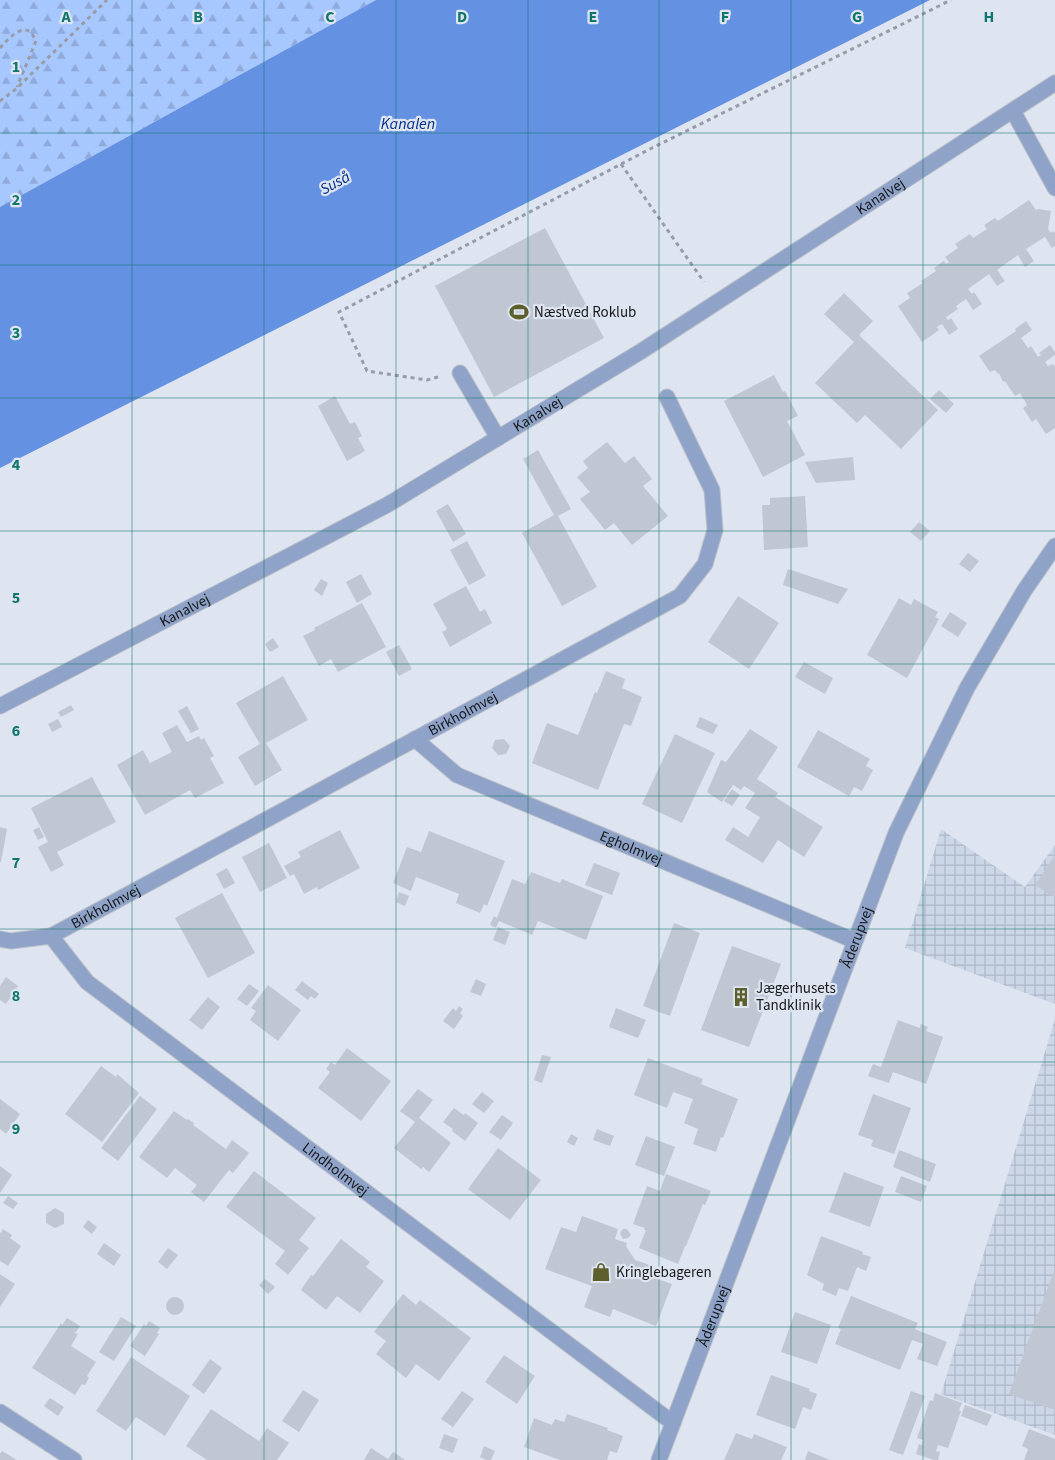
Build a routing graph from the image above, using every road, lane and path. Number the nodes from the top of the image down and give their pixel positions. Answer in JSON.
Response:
{"nodes":[{"id":1,"x":107,"y":0,"type":"edge"},
{"id":2,"x":951,"y":0,"type":"edge"},
{"id":3,"x":0,"y":48,"type":"edge"},
{"id":4,"x":1055,"y":83,"type":"edge"},
{"id":5,"x":16,"y":89,"type":"junction"},
{"id":6,"x":0,"y":100,"type":"edge"},
{"id":7,"x":1013,"y":111,"type":"junction"},
{"id":8,"x":621,"y":164,"type":"junction"},
{"id":9,"x":1055,"y":188,"type":"edge"},
{"id":10,"x":718,"y":302,"type":"junction"},
{"id":11,"x":460,"y":373,"type":"joint"},
{"id":12,"x":667,"y":397,"type":"dead end"},
{"id":13,"x":498,"y":438,"type":"junction"},
{"id":14,"x":1055,"y":546,"type":"edge"},
{"id":15,"x":0,"y":706,"type":"edge"},
{"id":16,"x":415,"y":739,"type":"junction"},
{"id":17,"x":51,"y":936,"type":"junction"},
{"id":18,"x":0,"y":939,"type":"edge"},
{"id":19,"x":855,"y":941,"type":"junction"},
{"id":20,"x":0,"y":1412,"type":"edge"},
{"id":21,"x":673,"y":1422,"type":"junction"},
{"id":22,"x":74,"y":1460,"type":"edge"},
{"id":23,"x":659,"y":1460,"type":"edge"}],
"edges":[{"from":1,"to":5,"type":"path"},
{"from":2,"to":8,"type":"path"},
{"from":3,"to":5,"type":"path"},
{"from":4,"to":7,"type":"street","name":"Kanalvej"},
{"from":5,"to":6,"type":"path"},
{"from":7,"to":9,"type":"street"},
{"from":7,"to":10,"type":"street","name":"Kanalvej"},
{"from":8,"to":10,"type":"path"},
{"from":8,"to":11,"type":"path"},
{"from":10,"to":13,"type":"street","name":"Kanalvej"},
{"from":11,"to":13,"type":"street"},
{"from":12,"to":16,"type":"street","name":"Birkholmvej"},
{"from":13,"to":15,"type":"street","name":"Kanalvej"},
{"from":14,"to":19,"type":"street","name":"Åderupvej"},
{"from":16,"to":17,"type":"street","name":"Birkholmvej"},
{"from":16,"to":19,"type":"street","name":"Egholmvej"},
{"from":17,"to":18,"type":"street"},
{"from":17,"to":21,"type":"street","name":"Lindholmvej"},
{"from":19,"to":21,"type":"street","name":"Åderupvej"},
{"from":20,"to":22,"type":"street"},
{"from":21,"to":23,"type":"street","name":"Åderupvej"}]}
